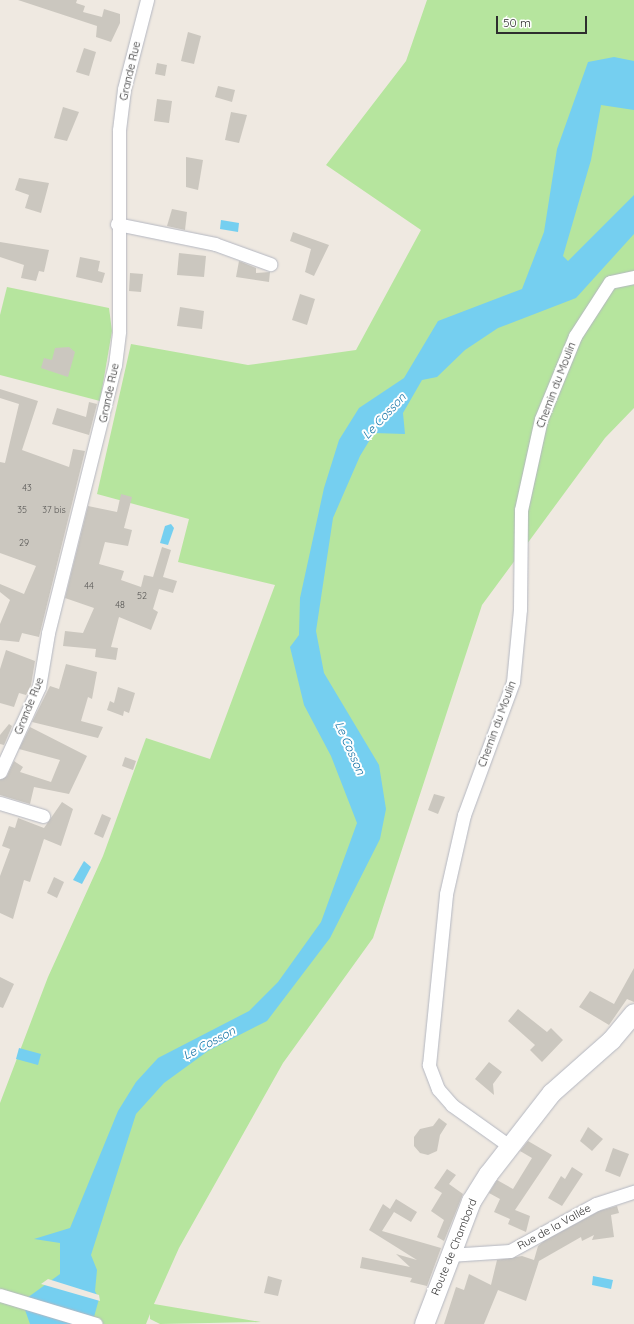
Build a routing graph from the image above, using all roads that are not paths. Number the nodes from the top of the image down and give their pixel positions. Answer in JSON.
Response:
{"nodes":[{"id":1,"x":146,"y":0,"type":"edge"},
{"id":2,"x":117,"y":224,"type":"junction"},
{"id":3,"x":270,"y":264,"type":"dead end"},
{"id":4,"x":634,"y":277,"type":"edge"},
{"id":5,"x":0,"y":772,"type":"edge"},
{"id":6,"x":0,"y":803,"type":"edge"},
{"id":7,"x":43,"y":816,"type":"dead end"},
{"id":8,"x":634,"y":1013,"type":"edge"},
{"id":9,"x":508,"y":1145,"type":"junction"},
{"id":10,"x":634,"y":1192,"type":"edge"},
{"id":11,"x":449,"y":1256,"type":"junction"},
{"id":12,"x":0,"y":1295,"type":"edge"},
{"id":13,"x":96,"y":1324,"type":"edge"},
{"id":14,"x":424,"y":1324,"type":"edge"}],
"edges":[{"from":1,"to":2,"type":"street","name":"Grande Rue"},
{"from":2,"to":3,"type":"street"},
{"from":2,"to":5,"type":"street","name":"Grande Rue"},
{"from":4,"to":9,"type":"street","name":"Chemin du Moulin"},
{"from":6,"to":7,"type":"street"},
{"from":8,"to":9,"type":"main road","name":"Route de Chambord"},
{"from":9,"to":11,"type":"main road","name":"Route de Chambord"},
{"from":10,"to":11,"type":"street","name":"Rue de la Vallée"},
{"from":11,"to":14,"type":"main road","name":"Route de Chambord"},
{"from":12,"to":13,"type":"street"}]}
